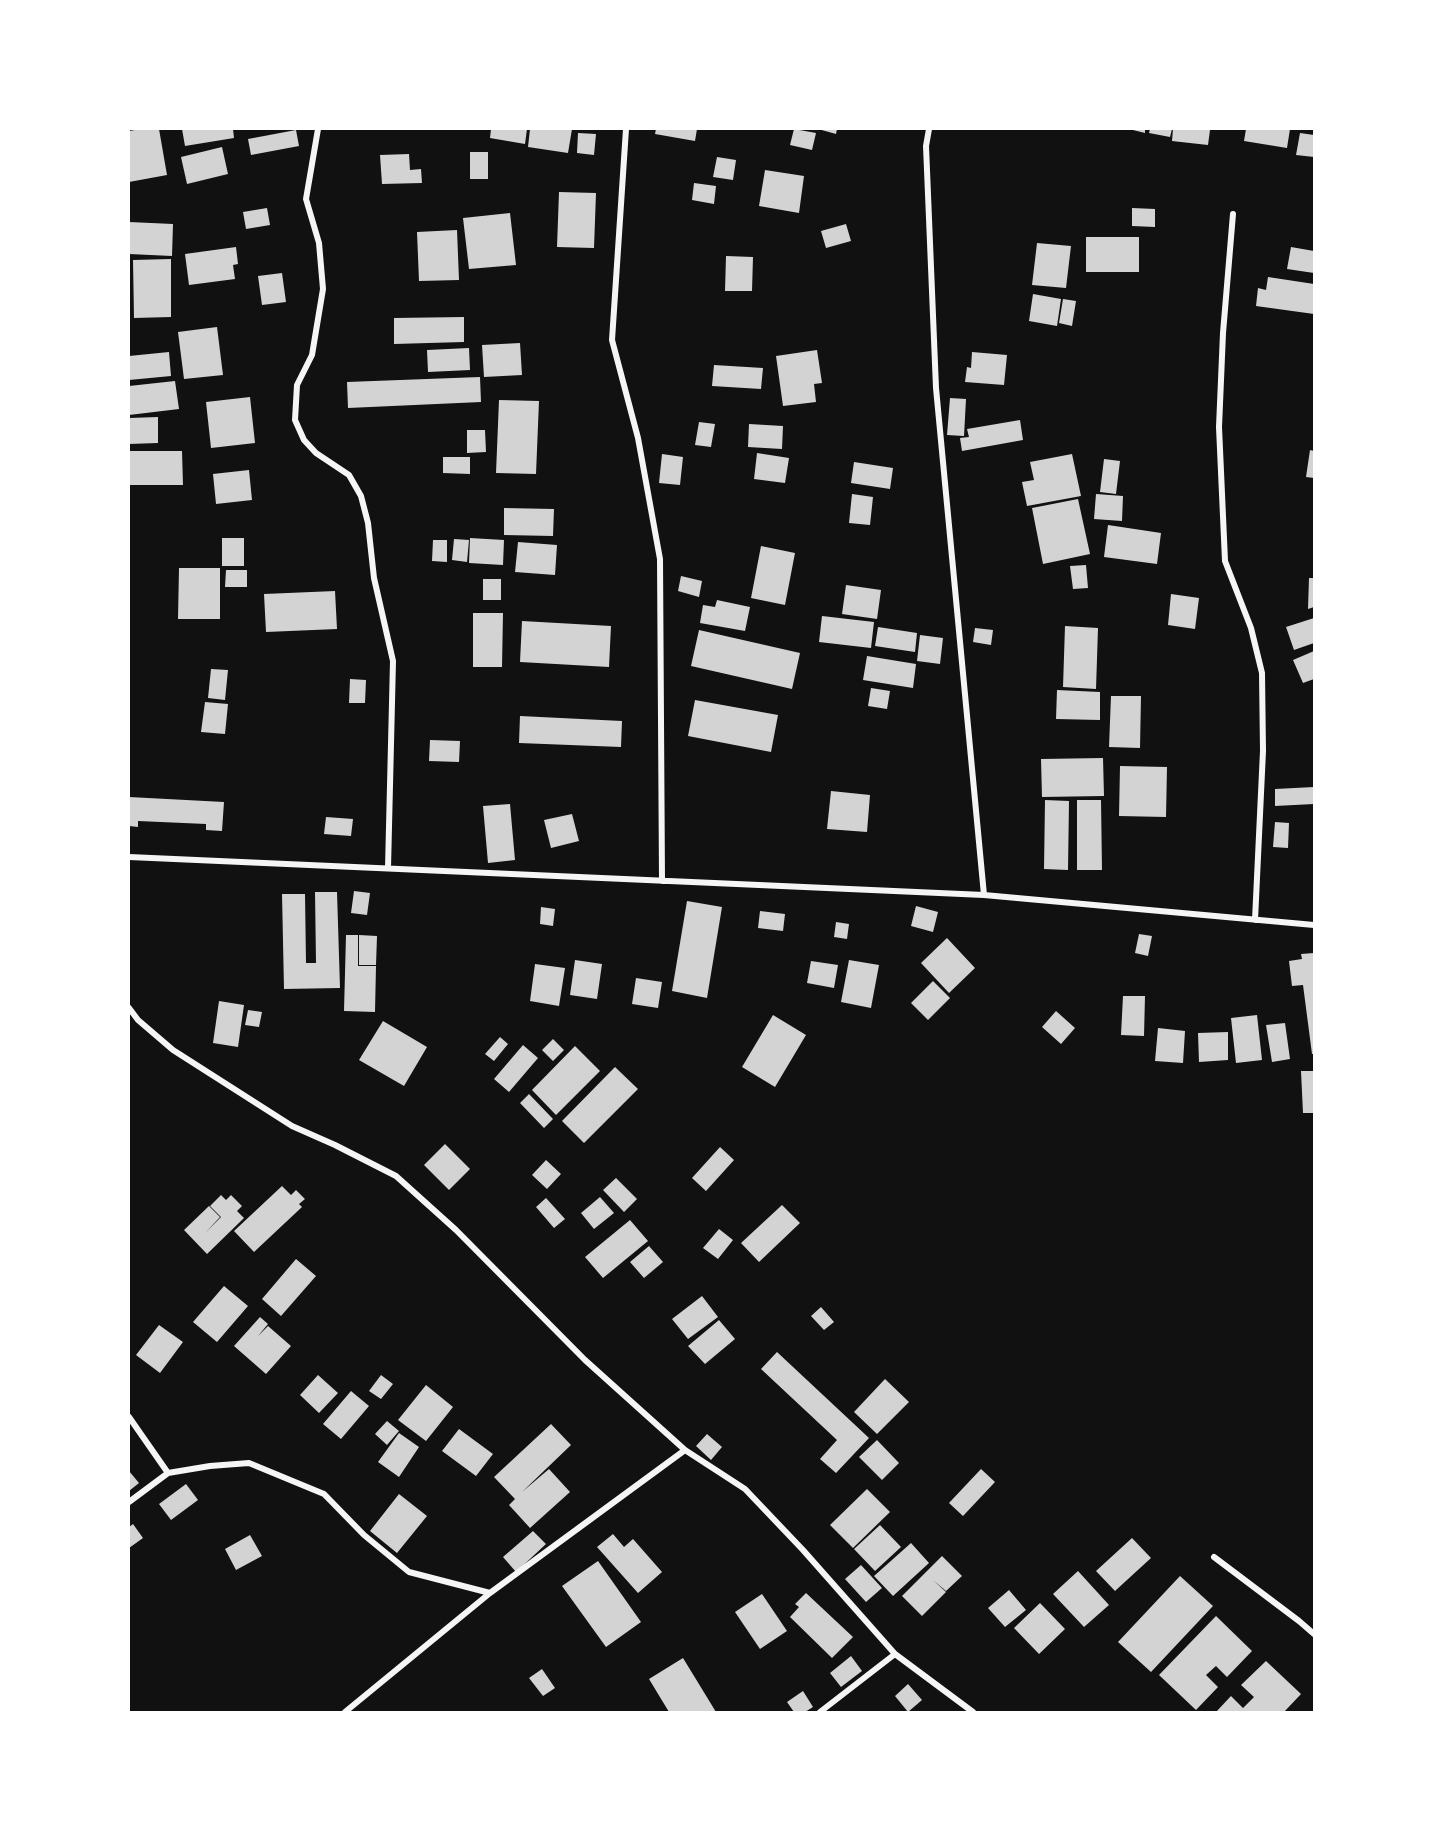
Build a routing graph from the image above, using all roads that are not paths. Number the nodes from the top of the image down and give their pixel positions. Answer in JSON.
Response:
{"nodes":[{"id":1,"x":318,"y":129,"type":"edge"},
{"id":2,"x":626,"y":129,"type":"edge"},
{"id":3,"x":929,"y":129,"type":"edge"},
{"id":4,"x":1233,"y":213,"type":"dead end"},
{"id":5,"x":129,"y":857,"type":"edge"},
{"id":6,"x":388,"y":868,"type":"junction"},
{"id":7,"x":662,"y":881,"type":"junction"},
{"id":8,"x":984,"y":895,"type":"junction"},
{"id":9,"x":1256,"y":920,"type":"junction"},
{"id":10,"x":1314,"y":925,"type":"edge"},
{"id":11,"x":129,"y":1008,"type":"edge"},
{"id":12,"x":129,"y":1417,"type":"edge"},
{"id":13,"x":685,"y":1450,"type":"junction"},
{"id":14,"x":168,"y":1473,"type":"junction"},
{"id":15,"x":129,"y":1502,"type":"edge"},
{"id":16,"x":1214,"y":1557,"type":"dead end"},
{"id":17,"x":490,"y":1593,"type":"junction"},
{"id":18,"x":1314,"y":1634,"type":"edge"},
{"id":19,"x":895,"y":1654,"type":"junction"},
{"id":20,"x":345,"y":1712,"type":"edge"},
{"id":21,"x":820,"y":1712,"type":"edge"},
{"id":22,"x":972,"y":1712,"type":"edge"}],
"edges":[{"from":1,"to":6,"type":"street"},
{"from":2,"to":7,"type":"street"},
{"from":3,"to":8,"type":"street"},
{"from":4,"to":9,"type":"street"},
{"from":5,"to":6,"type":"street"},
{"from":6,"to":7,"type":"street"},
{"from":7,"to":8,"type":"street"},
{"from":8,"to":9,"type":"street"},
{"from":9,"to":10,"type":"street"},
{"from":11,"to":13,"type":"street"},
{"from":12,"to":14,"type":"street"},
{"from":13,"to":17,"type":"street"},
{"from":13,"to":19,"type":"street"},
{"from":14,"to":15,"type":"street"},
{"from":14,"to":17,"type":"street"},
{"from":16,"to":18,"type":"street"},
{"from":17,"to":20,"type":"street"},
{"from":19,"to":21,"type":"street"},
{"from":19,"to":22,"type":"street"}]}
